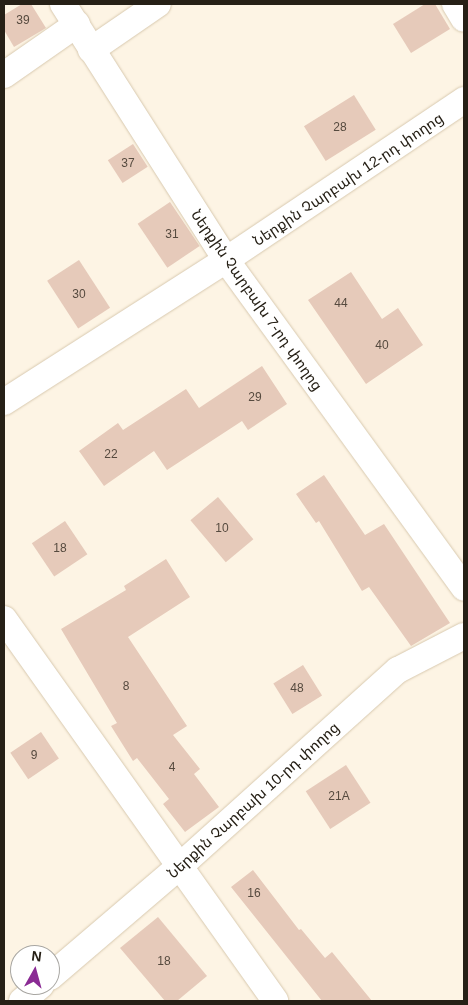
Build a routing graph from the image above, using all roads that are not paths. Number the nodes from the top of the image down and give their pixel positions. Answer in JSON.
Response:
{"nodes":[{"id":1,"x":158,"y":4,"type":"edge"},
{"id":2,"x":455,"y":4,"type":"edge"},
{"id":3,"x":70,"y":14,"type":"edge"},
{"id":4,"x":464,"y":19,"type":"edge"},
{"id":5,"x":91,"y":50,"type":"junction"},
{"id":6,"x":4,"y":75,"type":"edge"},
{"id":7,"x":464,"y":100,"type":"edge"},
{"id":8,"x":226,"y":260,"type":"junction"},
{"id":9,"x":4,"y":402,"type":"edge"},
{"id":10,"x":464,"y":588,"type":"edge"},
{"id":11,"x":4,"y":619,"type":"edge"},
{"id":12,"x":464,"y":636,"type":"edge"},
{"id":13,"x":180,"y":866,"type":"junction"},
{"id":14,"x":60,"y":968,"type":"edge"},
{"id":15,"x":275,"y":1001,"type":"edge"}],
"edges":[{"from":1,"to":5,"type":"street"},
{"from":2,"to":4,"type":"street"},
{"from":3,"to":5,"type":"street","name":"Ներքին Չարբախ 7-րդ փողոց"},
{"from":3,"to":6,"type":"street"},
{"from":5,"to":8,"type":"street","name":"Ներքին Չարբախ 7-րդ փողոց"},
{"from":7,"to":8,"type":"street","name":"Ներքին Չարբախ 12-րդ փողոց"},
{"from":8,"to":9,"type":"street","name":"Ներքին Չարբախ 12-րդ փողոց"},
{"from":8,"to":10,"type":"street","name":"Ներքին Չարբախ 7-րդ փողոց"},
{"from":11,"to":13,"type":"street"},
{"from":12,"to":13,"type":"street","name":"Ներքին Չարբախ 10-րդ փողոց"},
{"from":13,"to":14,"type":"street","name":"Ներքին Չարբախ 10-րդ փողոց"},
{"from":13,"to":15,"type":"street"}]}
